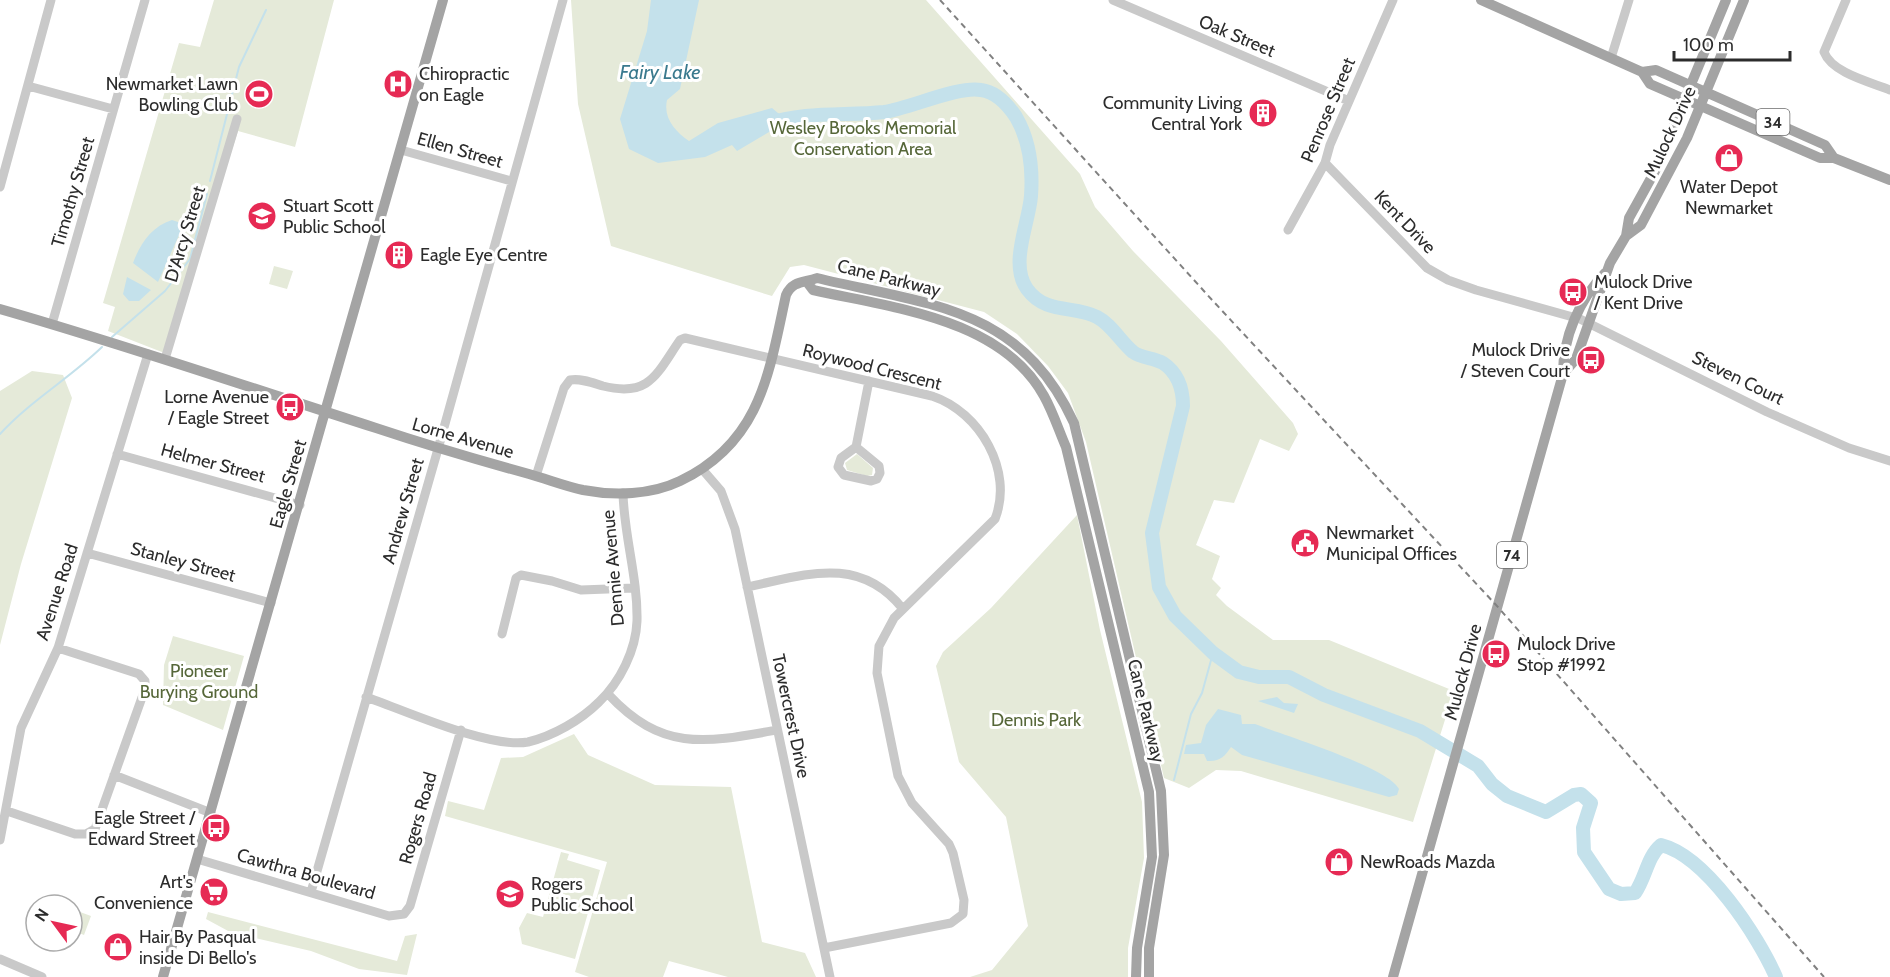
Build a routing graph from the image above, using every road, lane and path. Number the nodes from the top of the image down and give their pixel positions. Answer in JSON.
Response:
{"nodes":[{"id":1,"x":145,"y":0,"type":"edge"},
{"id":2,"x":443,"y":0,"type":"edge"},
{"id":3,"x":563,"y":0,"type":"edge"},
{"id":4,"x":1113,"y":0,"type":"edge"},
{"id":5,"x":1393,"y":0,"type":"edge"},
{"id":6,"x":1480,"y":0,"type":"edge"},
{"id":7,"x":1629,"y":0,"type":"edge"},
{"id":8,"x":1726,"y":0,"type":"edge"},
{"id":9,"x":1744,"y":0,"type":"edge"},
{"id":10,"x":1846,"y":0,"type":"edge"},
{"id":11,"x":48,"y":1,"type":"edge"},
{"id":12,"x":1611,"y":58,"type":"junction"},
{"id":13,"x":1642,"y":72,"type":"junction"},
{"id":14,"x":28,"y":86,"type":"junction"},
{"id":15,"x":1692,"y":86,"type":"junction"},
{"id":16,"x":1890,"y":90,"type":"edge"},
{"id":17,"x":1706,"y":93,"type":"junction"},
{"id":18,"x":1349,"y":101,"type":"junction"},
{"id":19,"x":1685,"y":101,"type":"junction"},
{"id":20,"x":1701,"y":107,"type":"junction"},
{"id":21,"x":113,"y":109,"type":"junction"},
{"id":22,"x":237,"y":119,"type":"dead end"},
{"id":23,"x":401,"y":150,"type":"junction"},
{"id":24,"x":1834,"y":158,"type":"junction"},
{"id":25,"x":1325,"y":163,"type":"junction"},
{"id":26,"x":1890,"y":180,"type":"edge"},
{"id":27,"x":511,"y":181,"type":"junction"},
{"id":28,"x":0,"y":187,"type":"edge"},
{"id":29,"x":1288,"y":230,"type":"dead end"},
{"id":30,"x":1626,"y":237,"type":"junction"},
{"id":31,"x":1605,"y":273,"type":"junction"},
{"id":32,"x":807,"y":282,"type":"junction"},
{"id":33,"x":0,"y":309,"type":"edge"},
{"id":34,"x":1575,"y":318,"type":"junction"},
{"id":35,"x":1589,"y":323,"type":"junction"},
{"id":36,"x":52,"y":324,"type":"junction"},
{"id":37,"x":148,"y":354,"type":"junction"},
{"id":38,"x":165,"y":359,"type":"junction"},
{"id":39,"x":772,"y":360,"type":"junction"},
{"id":40,"x":1563,"y":374,"type":"junction"},
{"id":41,"x":869,"y":381,"type":"junction"},
{"id":42,"x":327,"y":412,"type":"junction"},
{"id":43,"x":856,"y":447,"type":"junction"},
{"id":44,"x":438,"y":449,"type":"junction"},
{"id":45,"x":117,"y":454,"type":"junction"},
{"id":46,"x":1890,"y":461,"type":"edge"},
{"id":47,"x":702,"y":469,"type":"junction"},
{"id":48,"x":536,"y":476,"type":"junction"},
{"id":49,"x":622,"y":494,"type":"junction"},
{"id":50,"x":300,"y":505,"type":"junction"},
{"id":51,"x":87,"y":553,"type":"junction"},
{"id":52,"x":747,"y":587,"type":"junction"},
{"id":53,"x":634,"y":588,"type":"junction"},
{"id":54,"x":271,"y":603,"type":"junction"},
{"id":55,"x":903,"y":609,"type":"junction"},
{"id":56,"x":502,"y":634,"type":"dead end"},
{"id":57,"x":58,"y":648,"type":"junction"},
{"id":58,"x":608,"y":694,"type":"junction"},
{"id":59,"x":366,"y":697,"type":"junction"},
{"id":60,"x":461,"y":730,"type":"junction"},
{"id":61,"x":777,"y":730,"type":"junction"},
{"id":62,"x":114,"y":775,"type":"junction"},
{"id":63,"x":7,"y":812,"type":"junction"},
{"id":64,"x":211,"y":813,"type":"junction"},
{"id":65,"x":0,"y":840,"type":"edge"},
{"id":66,"x":197,"y":859,"type":"junction"},
{"id":67,"x":311,"y":892,"type":"junction"},
{"id":68,"x":404,"y":914,"type":"joint"},
{"id":69,"x":824,"y":948,"type":"junction"},
{"id":70,"x":0,"y":959,"type":"edge"},
{"id":71,"x":42,"y":977,"type":"edge"},
{"id":72,"x":164,"y":977,"type":"edge"},
{"id":73,"x":830,"y":977,"type":"edge"},
{"id":74,"x":1136,"y":977,"type":"edge"},
{"id":75,"x":1149,"y":977,"type":"edge"},
{"id":76,"x":1393,"y":977,"type":"edge"}],
"edges":[{"from":1,"to":21,"type":"street","name":"Timothy Street"},
{"from":2,"to":23,"type":"main road","name":"Eagle Street"},
{"from":3,"to":27,"type":"street","name":"Andrew Street"},
{"from":4,"to":18,"type":"street","name":"Oak Street"},
{"from":5,"to":18,"type":"street","name":"Penrose Street"},
{"from":6,"to":12,"type":"main road","number":"34"},
{"from":7,"to":12,"type":"street"},
{"from":8,"to":15,"type":"main road","name":"Mulock Drive","number":"74"},
{"from":9,"to":17,"type":"main road","name":"Mulock Drive","number":"74"},
{"from":10,"to":16,"type":"street"},
{"from":11,"to":14,"type":"street"},
{"from":12,"to":13,"type":"main road","number":"34"},
{"from":13,"to":15,"type":"main road","number":"34"},
{"from":13,"to":19,"type":"main road","number":"34"},
{"from":14,"to":21,"type":"street"},
{"from":14,"to":28,"type":"street"},
{"from":15,"to":17,"type":"main road","number":"34"},
{"from":15,"to":19,"type":"main road","name":"Mulock Drive","number":"74"},
{"from":17,"to":20,"type":"main road","name":"Mulock Drive","number":"74"},
{"from":17,"to":24,"type":"main road","number":"34"},
{"from":18,"to":25,"type":"street","name":"Penrose Street"},
{"from":19,"to":20,"type":"main road","number":"34"},
{"from":19,"to":30,"type":"main road","name":"Mulock Drive","number":"74"},
{"from":20,"to":24,"type":"main road","number":"34"},
{"from":20,"to":30,"type":"main road","name":"Mulock Drive","number":"74"},
{"from":21,"to":36,"type":"street","name":"Timothy Street"},
{"from":22,"to":38,"type":"street","name":"D'Arcy Street"},
{"from":23,"to":27,"type":"street","name":"Ellen Street"},
{"from":23,"to":42,"type":"main road","name":"Eagle Street"},
{"from":24,"to":26,"type":"main road","number":"34"},
{"from":25,"to":29,"type":"street","name":"Penrose Street"},
{"from":25,"to":34,"type":"street","name":"Kent Drive"},
{"from":27,"to":44,"type":"street","name":"Andrew Street"},
{"from":30,"to":31,"type":"main road","name":"Mulock Drive","number":"74"},
{"from":31,"to":34,"type":"main road","name":"Mulock Drive","number":"74"},
{"from":31,"to":35,"type":"main road","name":"Mulock Drive","number":"74"},
{"from":32,"to":39,"type":"main road","name":"Lorne Avenue"},
{"from":32,"to":74,"type":"main road","name":"Cane Parkway"},
{"from":32,"to":75,"type":"main road","name":"Cane Parkway"},
{"from":33,"to":36,"type":"main road","name":"Lorne Avenue"},
{"from":34,"to":35,"type":"street","name":"Steven Court"},
{"from":34,"to":40,"type":"main road","name":"Mulock Drive","number":"74"},
{"from":35,"to":40,"type":"main road","name":"Mulock Drive","number":"74"},
{"from":35,"to":46,"type":"street","name":"Steven Court"},
{"from":36,"to":37,"type":"main road","name":"Lorne Avenue"},
{"from":37,"to":38,"type":"main road","name":"Lorne Avenue"},
{"from":37,"to":45,"type":"street","name":"Avenue Road"},
{"from":38,"to":42,"type":"main road","name":"Lorne Avenue"},
{"from":39,"to":41,"type":"street","name":"Roywood Crescent"},
{"from":39,"to":47,"type":"main road","name":"Lorne Avenue"},
{"from":39,"to":48,"type":"street","name":"Roywood Crescent"},
{"from":40,"to":76,"type":"main road","name":"Mulock Drive","number":"74"},
{"from":41,"to":43,"type":"street"},
{"from":41,"to":55,"type":"street","name":"Roywood Crescent"},
{"from":42,"to":44,"type":"main road","name":"Lorne Avenue"},
{"from":42,"to":50,"type":"main road","name":"Eagle Street"},
{"from":43,"to":43,"type":"street"},
{"from":44,"to":48,"type":"main road","name":"Lorne Avenue"},
{"from":44,"to":59,"type":"street","name":"Andrew Street"},
{"from":45,"to":50,"type":"street","name":"Helmer Street"},
{"from":45,"to":51,"type":"street","name":"Avenue Road"},
{"from":47,"to":49,"type":"main road","name":"Lorne Avenue"},
{"from":47,"to":52,"type":"street","name":"Towercrest Drive"},
{"from":48,"to":49,"type":"main road","name":"Lorne Avenue"},
{"from":49,"to":53,"type":"street","name":"Dennie Avenue"},
{"from":50,"to":54,"type":"main road","name":"Eagle Street"},
{"from":51,"to":54,"type":"street","name":"Stanley Street"},
{"from":51,"to":57,"type":"street","name":"Avenue Road"},
{"from":52,"to":55,"type":"street"},
{"from":52,"to":61,"type":"street","name":"Towercrest Drive"},
{"from":53,"to":56,"type":"street"},
{"from":53,"to":58,"type":"street","name":"Dennie Avenue"},
{"from":54,"to":64,"type":"main road","name":"Eagle Street"},
{"from":55,"to":69,"type":"street","name":"Roywood Crescent"},
{"from":57,"to":62,"type":"street"},
{"from":57,"to":63,"type":"street","name":"Avenue Road"},
{"from":58,"to":60,"type":"street","name":"Dennie Avenue"},
{"from":58,"to":61,"type":"street"},
{"from":59,"to":60,"type":"street","name":"Dennie Avenue"},
{"from":59,"to":67,"type":"street","name":"Andrew Street"},
{"from":60,"to":68,"type":"street","name":"Rogers Road"},
{"from":61,"to":69,"type":"street","name":"Towercrest Drive"},
{"from":62,"to":63,"type":"street"},
{"from":62,"to":64,"type":"street"},
{"from":63,"to":65,"type":"street","name":"Avenue Road"},
{"from":64,"to":66,"type":"main road","name":"Eagle Street"},
{"from":66,"to":67,"type":"street","name":"Cawthra Boulevard"},
{"from":66,"to":72,"type":"main road","name":"Eagle Street"},
{"from":67,"to":68,"type":"street","name":"Cawthra Boulevard"},
{"from":69,"to":73,"type":"street","name":"Towercrest Drive"},
{"from":70,"to":71,"type":"street"}]}
